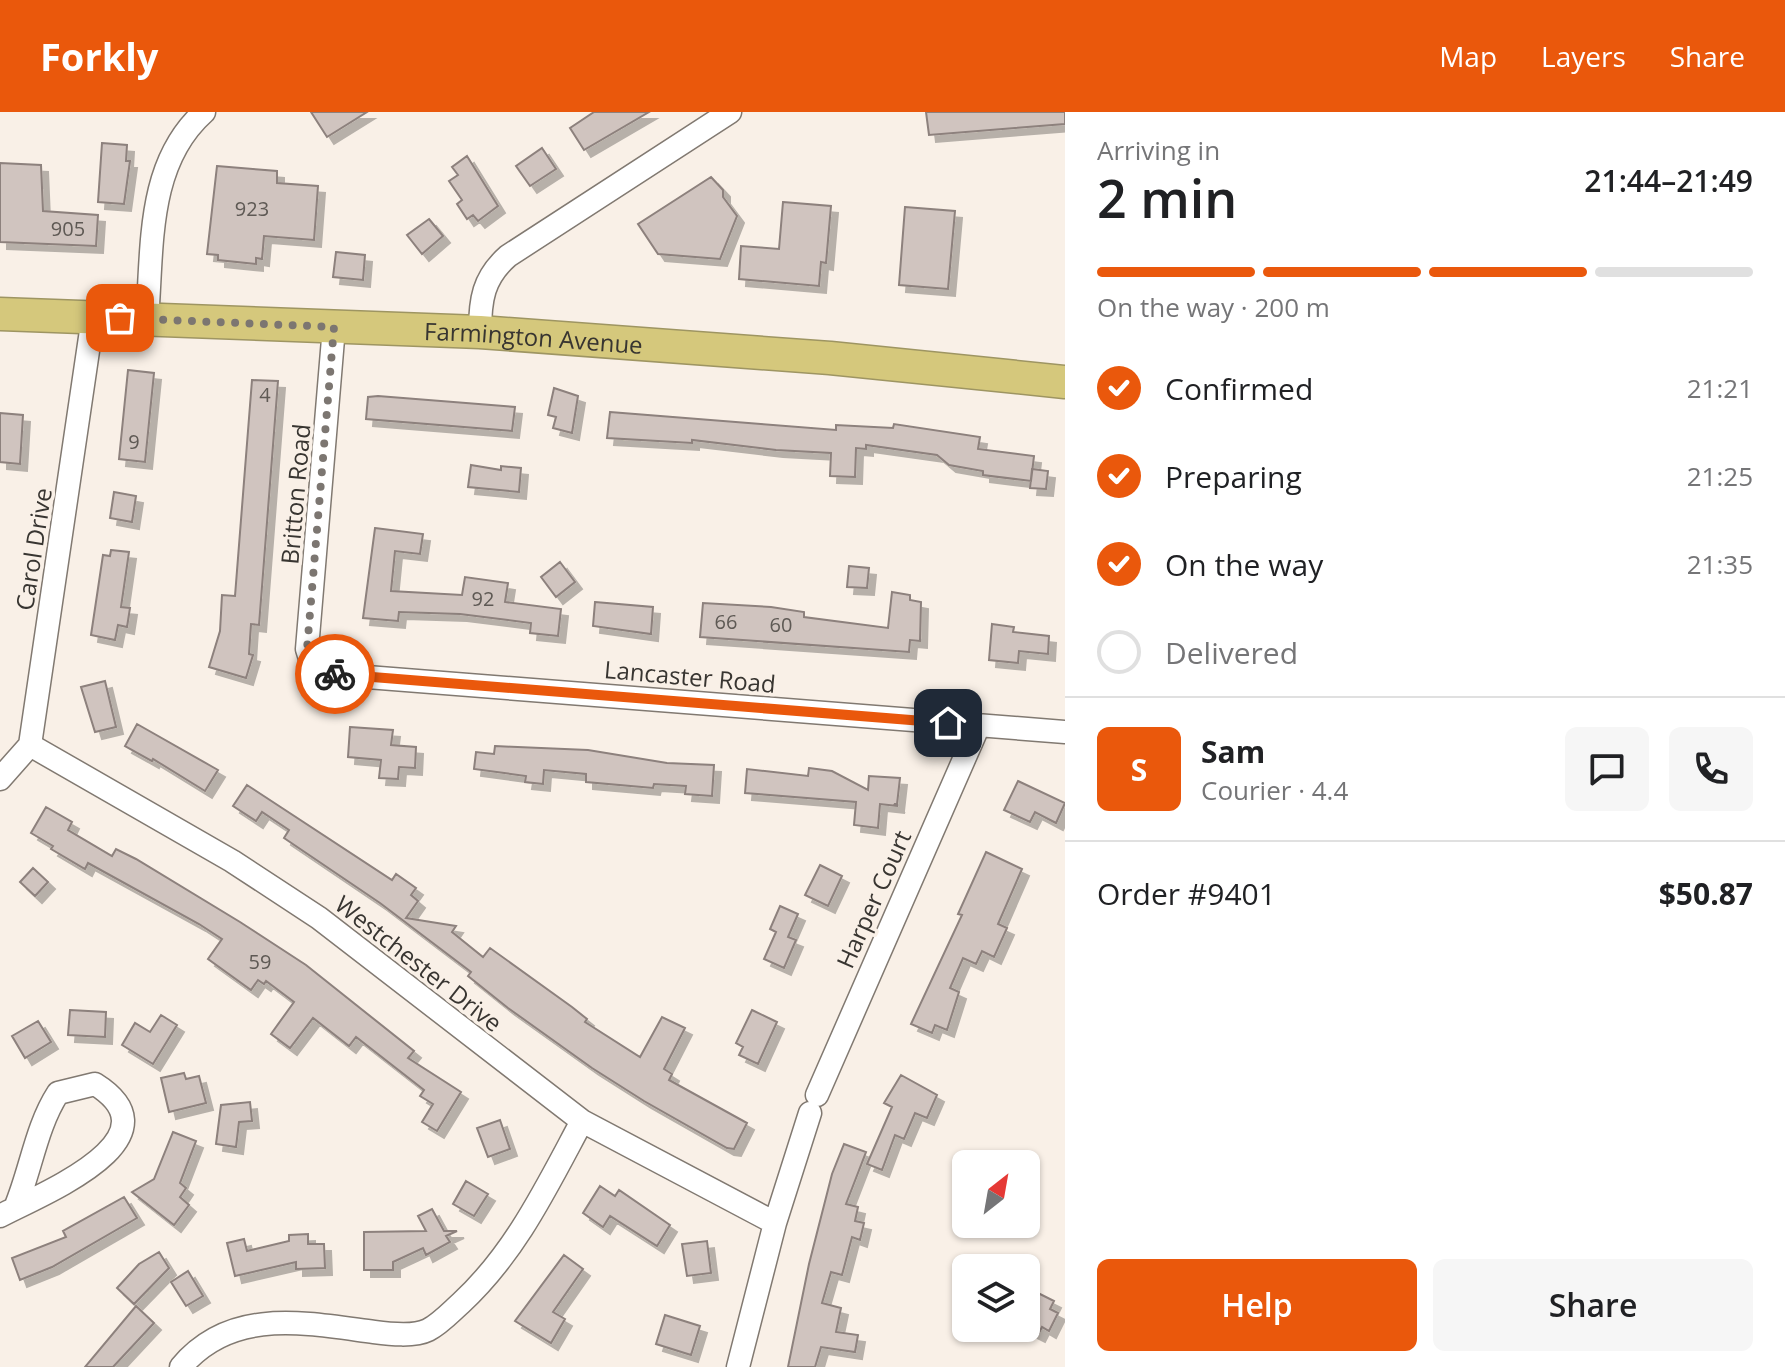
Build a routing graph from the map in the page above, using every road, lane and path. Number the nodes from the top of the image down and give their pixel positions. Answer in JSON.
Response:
{"nodes":[{"id":1,"x":204,"y":112,"type":"edge"},
{"id":2,"x":730,"y":112,"type":"edge"},
{"id":3,"x":0,"y":314,"type":"edge"},
{"id":4,"x":93,"y":317,"type":"junction"},
{"id":5,"x":147,"y":319,"type":"junction"},
{"id":6,"x":334,"y":327,"type":"junction"},
{"id":7,"x":480,"y":332,"type":"junction"},
{"id":8,"x":1065,"y":382,"type":"edge"},
{"id":9,"x":312,"y":665,"type":"joint"},
{"id":10,"x":979,"y":725,"type":"junction"},
{"id":11,"x":1065,"y":732,"type":"edge"},
{"id":12,"x":30,"y":745,"type":"junction"},
{"id":13,"x":0,"y":779,"type":"edge"},
{"id":14,"x":582,"y":1121,"type":"junction"},
{"id":15,"x":8,"y":1212,"type":"edge"},
{"id":16,"x":775,"y":1223,"type":"junction"},
{"id":17,"x":181,"y":1367,"type":"edge"},
{"id":18,"x":738,"y":1367,"type":"edge"}],
"edges":[{"from":1,"to":5,"type":"street"},
{"from":2,"to":7,"type":"street"},
{"from":3,"to":4,"type":"highway","name":"Farmington Avenue"},
{"from":4,"to":5,"type":"highway","name":"Farmington Avenue"},
{"from":4,"to":12,"type":"street","name":"Carol Drive"},
{"from":5,"to":6,"type":"highway","name":"Farmington Avenue"},
{"from":6,"to":7,"type":"highway","name":"Farmington Avenue"},
{"from":6,"to":9,"type":"street","name":"Britton Road"},
{"from":7,"to":8,"type":"highway","name":"Farmington Avenue"},
{"from":9,"to":10,"type":"street","name":"Lancaster Road"},
{"from":10,"to":11,"type":"street","name":"Lancaster Road"},
{"from":10,"to":16,"type":"street","name":"Harper Court"},
{"from":12,"to":13,"type":"street"},
{"from":12,"to":14,"type":"street","name":"Westchester Drive"},
{"from":14,"to":16,"type":"street","name":"Westchester Drive"},
{"from":14,"to":17,"type":"street"},
{"from":15,"to":15,"type":"street"},
{"from":16,"to":18,"type":"street","name":"Harper Court"}]}
